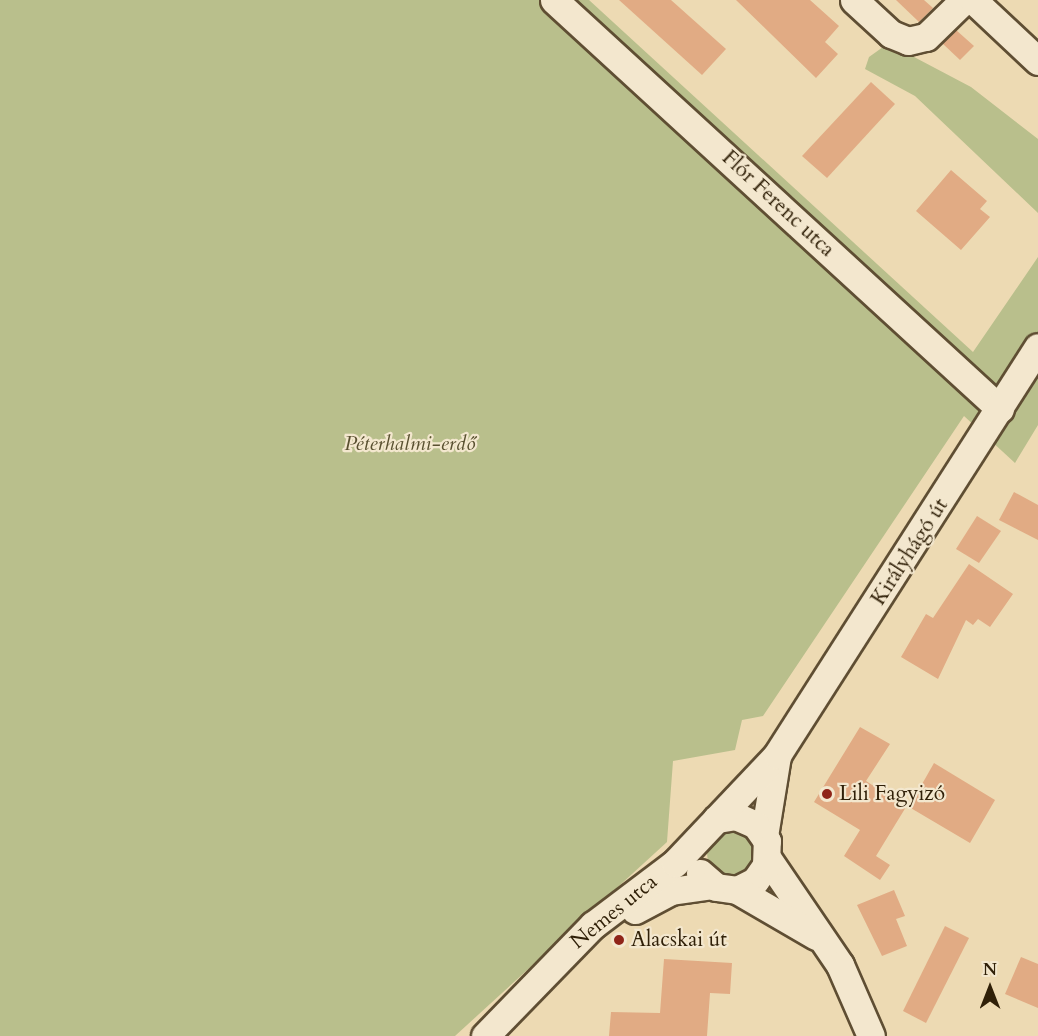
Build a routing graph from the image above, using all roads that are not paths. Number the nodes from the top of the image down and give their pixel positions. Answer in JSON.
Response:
{"nodes":[{"id":1,"x":554,"y":0,"type":"edge"},
{"id":2,"x":854,"y":0,"type":"edge"},
{"id":3,"x":964,"y":0,"type":"edge"},
{"id":4,"x":973,"y":0,"type":"edge"},
{"id":5,"x":1038,"y":61,"type":"edge"},
{"id":6,"x":1038,"y":347,"type":"edge"},
{"id":7,"x":1000,"y":409,"type":"junction"},
{"id":8,"x":777,"y":754,"type":"junction"},
{"id":9,"x":708,"y":826,"type":"junction"},
{"id":10,"x":766,"y":847,"type":"junction"},
{"id":11,"x":725,"y":887,"type":"junction"},
{"id":12,"x":827,"y":944,"type":"junction"},
{"id":13,"x":485,"y":1036,"type":"edge"},
{"id":14,"x":490,"y":1036,"type":"edge"},
{"id":15,"x":871,"y":1036,"type":"edge"}],
"edges":[{"from":1,"to":7,"type":"street","name":"Flór Ferenc utca"},
{"from":2,"to":3,"type":"street"},
{"from":4,"to":5,"type":"street"},
{"from":6,"to":7,"type":"street","name":"Királyhágó út"},
{"from":7,"to":8,"type":"street","name":"Királyhágó út"},
{"from":8,"to":9,"type":"street","name":"Királyhágó út"},
{"from":8,"to":10,"type":"street","name":"Királyhágó út"},
{"from":9,"to":10,"type":"street"},
{"from":9,"to":11,"type":"street"},
{"from":9,"to":13,"type":"street","name":"Nemes utca"},
{"from":10,"to":11,"type":"street"},
{"from":10,"to":12,"type":"street"},
{"from":11,"to":12,"type":"street"},
{"from":11,"to":14,"type":"street","name":"Nemes utca"},
{"from":12,"to":15,"type":"street"}]}
